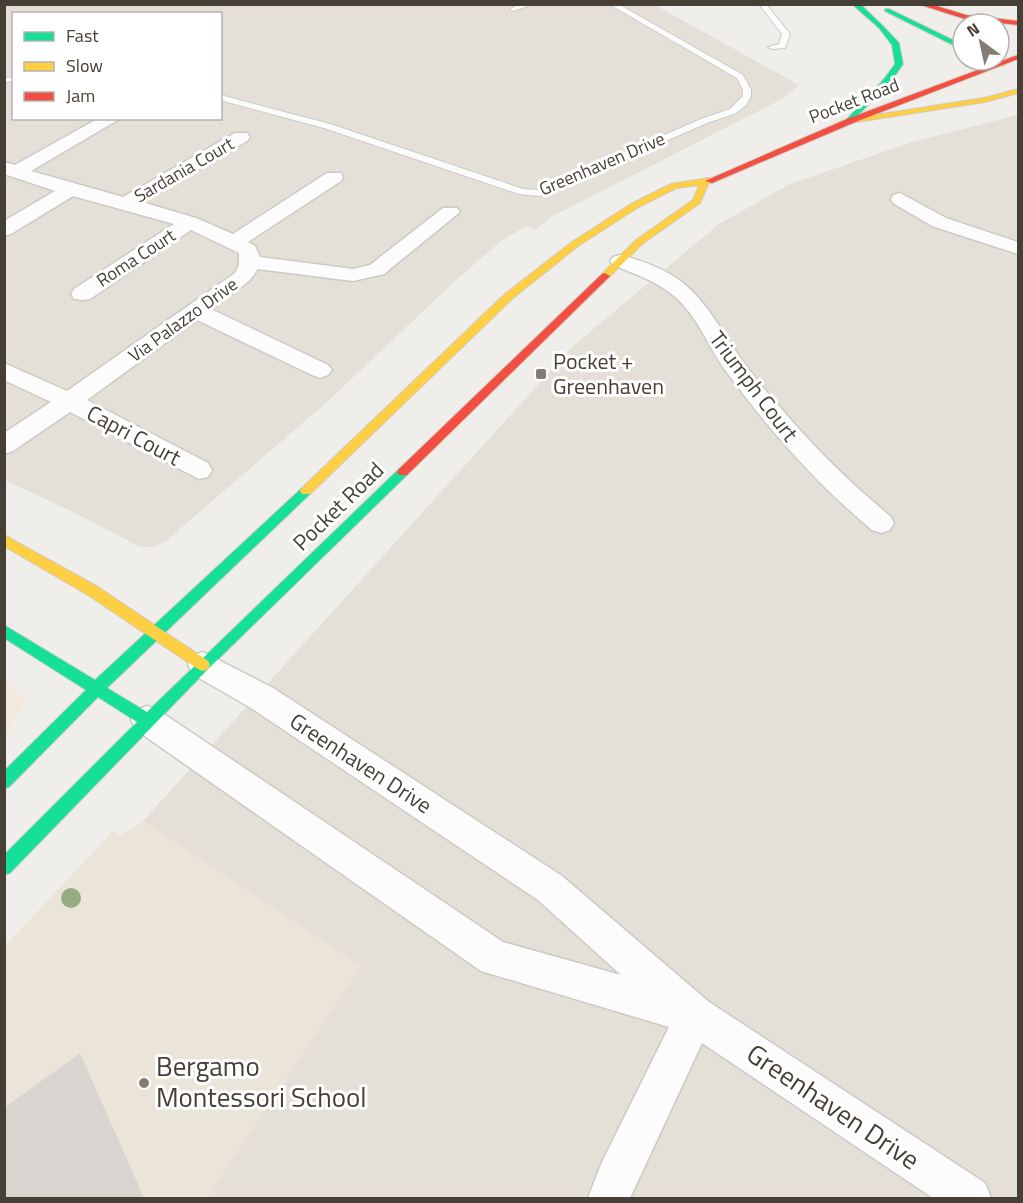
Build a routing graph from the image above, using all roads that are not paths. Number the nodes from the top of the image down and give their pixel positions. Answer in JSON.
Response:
{"nodes":[{"id":1,"x":530,"y":4,"type":"edge"},
{"id":2,"x":612,"y":4,"type":"edge"},
{"id":3,"x":762,"y":4,"type":"edge"},
{"id":4,"x":855,"y":4,"type":"edge"},
{"id":5,"x":878,"y":4,"type":"edge"},
{"id":6,"x":921,"y":4,"type":"edge"},
{"id":7,"x":513,"y":9,"type":"dead end"},
{"id":8,"x":1018,"y":22,"type":"edge"},
{"id":9,"x":951,"y":42,"type":"edge"},
{"id":10,"x":772,"y":47,"type":"dead end"},
{"id":11,"x":973,"y":72,"type":"edge"},
{"id":12,"x":1018,"y":91,"type":"edge"},
{"id":13,"x":222,"y":98,"type":"edge"},
{"id":14,"x":109,"y":120,"type":"edge"},
{"id":15,"x":850,"y":121,"type":"junction"},
{"id":16,"x":241,"y":137,"type":"dead end"},
{"id":17,"x":10,"y":170,"type":"edge"},
{"id":18,"x":334,"y":177,"type":"dead end"},
{"id":19,"x":704,"y":183,"type":"junction"},
{"id":20,"x":73,"y":188,"type":"junction"},
{"id":21,"x":900,"y":199,"type":"dead end"},
{"id":22,"x":127,"y":202,"type":"junction"},
{"id":23,"x":450,"y":212,"type":"dead end"},
{"id":24,"x":189,"y":223,"type":"junction"},
{"id":25,"x":4,"y":230,"type":"edge"},
{"id":26,"x":235,"y":242,"type":"junction"},
{"id":27,"x":1018,"y":248,"type":"edge"},
{"id":28,"x":620,"y":261,"type":"junction"},
{"id":29,"x":251,"y":262,"type":"junction"},
{"id":30,"x":82,"y":294,"type":"dead end"},
{"id":31,"x":196,"y":310,"type":"junction"},
{"id":32,"x":4,"y":370,"type":"edge"},
{"id":33,"x":320,"y":370,"type":"dead end"},
{"id":34,"x":69,"y":402,"type":"junction"},
{"id":35,"x":4,"y":445,"type":"edge"},
{"id":36,"x":200,"y":470,"type":"dead end"},
{"id":37,"x":881,"y":523,"type":"dead end"},
{"id":38,"x":4,"y":540,"type":"edge"},
{"id":39,"x":4,"y":631,"type":"edge"},
{"id":40,"x":156,"y":634,"type":"junction"},
{"id":41,"x":203,"y":665,"type":"junction"},
{"id":42,"x":97,"y":688,"type":"junction"},
{"id":43,"x":147,"y":720,"type":"junction"},
{"id":44,"x":4,"y":782,"type":"edge"},
{"id":45,"x":4,"y":867,"type":"edge"},
{"id":46,"x":695,"y":1016,"type":"junction"},
{"id":47,"x":609,"y":1198,"type":"edge"},
{"id":48,"x":970,"y":1198,"type":"edge"}],
"edges":[{"from":1,"to":7,"type":"lane"},
{"from":2,"to":13,"type":"lane","name":"Greenhaven Drive"},
{"from":3,"to":10,"type":"lane"},
{"from":4,"to":15,"type":"main road"},
{"from":5,"to":9,"type":"main road"},
{"from":6,"to":8,"type":"main road"},
{"from":11,"to":15,"type":"main road","name":"Pocket Road"},
{"from":12,"to":15,"type":"main road"},
{"from":14,"to":17,"type":"street"},
{"from":15,"to":19,"type":"main road","name":"Pocket Road"},
{"from":16,"to":22,"type":"street","name":"Sardania Court"},
{"from":17,"to":20,"type":"street","name":"Via Palazzo Drive"},
{"from":18,"to":26,"type":"street"},
{"from":19,"to":28,"type":"main road","name":"Pocket Road"},
{"from":19,"to":40,"type":"main road","name":"Pocket Road"},
{"from":20,"to":22,"type":"street","name":"Via Palazzo Drive"},
{"from":20,"to":25,"type":"street"},
{"from":21,"to":27,"type":"street"},
{"from":22,"to":24,"type":"street","name":"Via Palazzo Drive"},
{"from":23,"to":29,"type":"street"},
{"from":24,"to":26,"type":"street","name":"Via Palazzo Drive"},
{"from":24,"to":30,"type":"street","name":"Roma Court"},
{"from":26,"to":29,"type":"street","name":"Via Palazzo Drive"},
{"from":28,"to":37,"type":"street","name":"Triumph Court"},
{"from":28,"to":41,"type":"main road","name":"Pocket Road"},
{"from":29,"to":31,"type":"street","name":"Via Palazzo Drive"},
{"from":31,"to":33,"type":"street"},
{"from":31,"to":34,"type":"street","name":"Via Palazzo Drive"},
{"from":32,"to":34,"type":"street","name":"Capri Court"},
{"from":34,"to":35,"type":"street","name":"Via Palazzo Drive"},
{"from":34,"to":36,"type":"street","name":"Capri Court"},
{"from":38,"to":40,"type":"main road","name":"Greenhaven Drive"},
{"from":39,"to":42,"type":"main road","name":"Greenhaven Drive"},
{"from":40,"to":41,"type":"main road","name":"Greenhaven Drive"},
{"from":40,"to":42,"type":"main road","name":"Pocket Road"},
{"from":41,"to":43,"type":"main road","name":"Pocket Road"},
{"from":41,"to":46,"type":"street","name":"Greenhaven Drive"},
{"from":42,"to":43,"type":"main road","name":"Greenhaven Drive"},
{"from":42,"to":44,"type":"main road","name":"Pocket Road"},
{"from":43,"to":45,"type":"main road","name":"Pocket Road"},
{"from":43,"to":46,"type":"street","name":"Greenhaven Drive"},
{"from":46,"to":47,"type":"street"},
{"from":46,"to":48,"type":"street","name":"Greenhaven Drive"}]}
